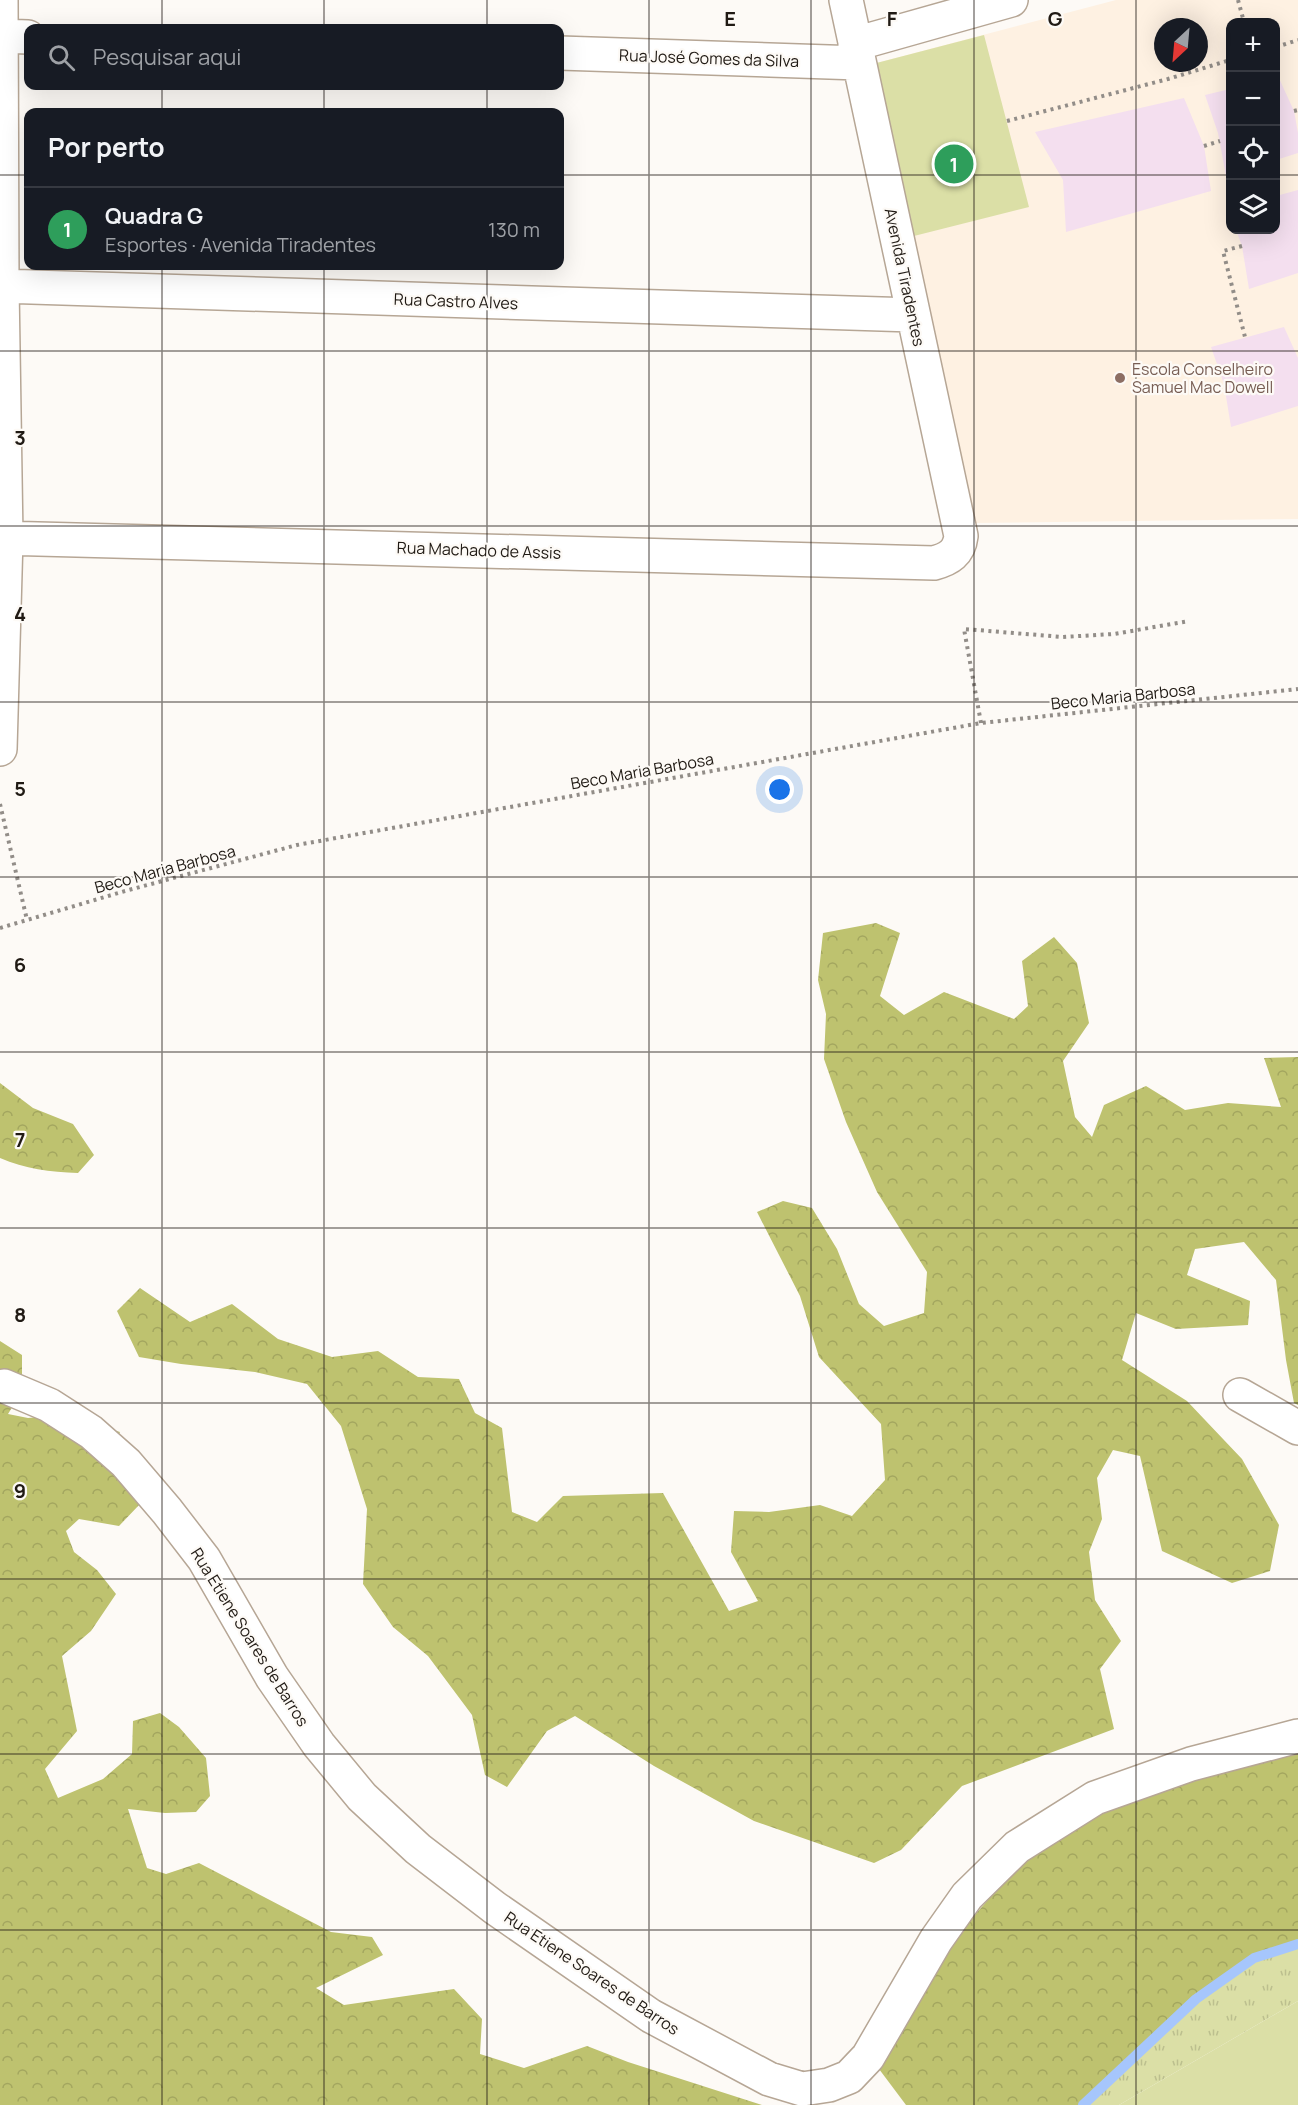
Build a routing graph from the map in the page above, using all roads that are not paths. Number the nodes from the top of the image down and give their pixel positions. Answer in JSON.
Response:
{"nodes":[{"id":1,"x":1,"y":0,"type":"edge"},
{"id":2,"x":846,"y":0,"type":"edge"},
{"id":3,"x":1011,"y":0,"type":"edge"},
{"id":4,"x":0,"y":36,"type":"edge"},
{"id":5,"x":24,"y":37,"type":"edge"},
{"id":6,"x":564,"y":53,"type":"edge"},
{"id":7,"x":857,"y":53,"type":"junction"},
{"id":8,"x":1,"y":286,"type":"edge"},
{"id":9,"x":913,"y":315,"type":"junction"},
{"id":10,"x":3,"y":538,"type":"edge"},
{"id":11,"x":956,"y":552,"type":"joint"},
{"id":12,"x":0,"y":749,"type":"edge"},
{"id":13,"x":4,"y":1386,"type":"dead end"},
{"id":14,"x":1240,"y":1395,"type":"dead end"},
{"id":15,"x":1298,"y":1428,"type":"edge"},
{"id":16,"x":1298,"y":1736,"type":"edge"}],
"edges":[{"from":1,"to":4,"type":"street"},
{"from":2,"to":7,"type":"street","name":"Avenida Tiradentes"},
{"from":3,"to":7,"type":"street","name":"Rua José Gomes da Silva"},
{"from":4,"to":5,"type":"street"},
{"from":4,"to":8,"type":"street"},
{"from":6,"to":7,"type":"street","name":"Rua José Gomes da Silva"},
{"from":7,"to":9,"type":"street","name":"Avenida Tiradentes"},
{"from":8,"to":9,"type":"street","name":"Rua Castro Alves"},
{"from":8,"to":10,"type":"street"},
{"from":9,"to":11,"type":"street","name":"Avenida Tiradentes"},
{"from":10,"to":11,"type":"street","name":"Rua Machado de Assis"},
{"from":10,"to":12,"type":"street"},
{"from":13,"to":16,"type":"street","name":"Rua Etiene Soares de Barros"},
{"from":14,"to":15,"type":"street"}]}
